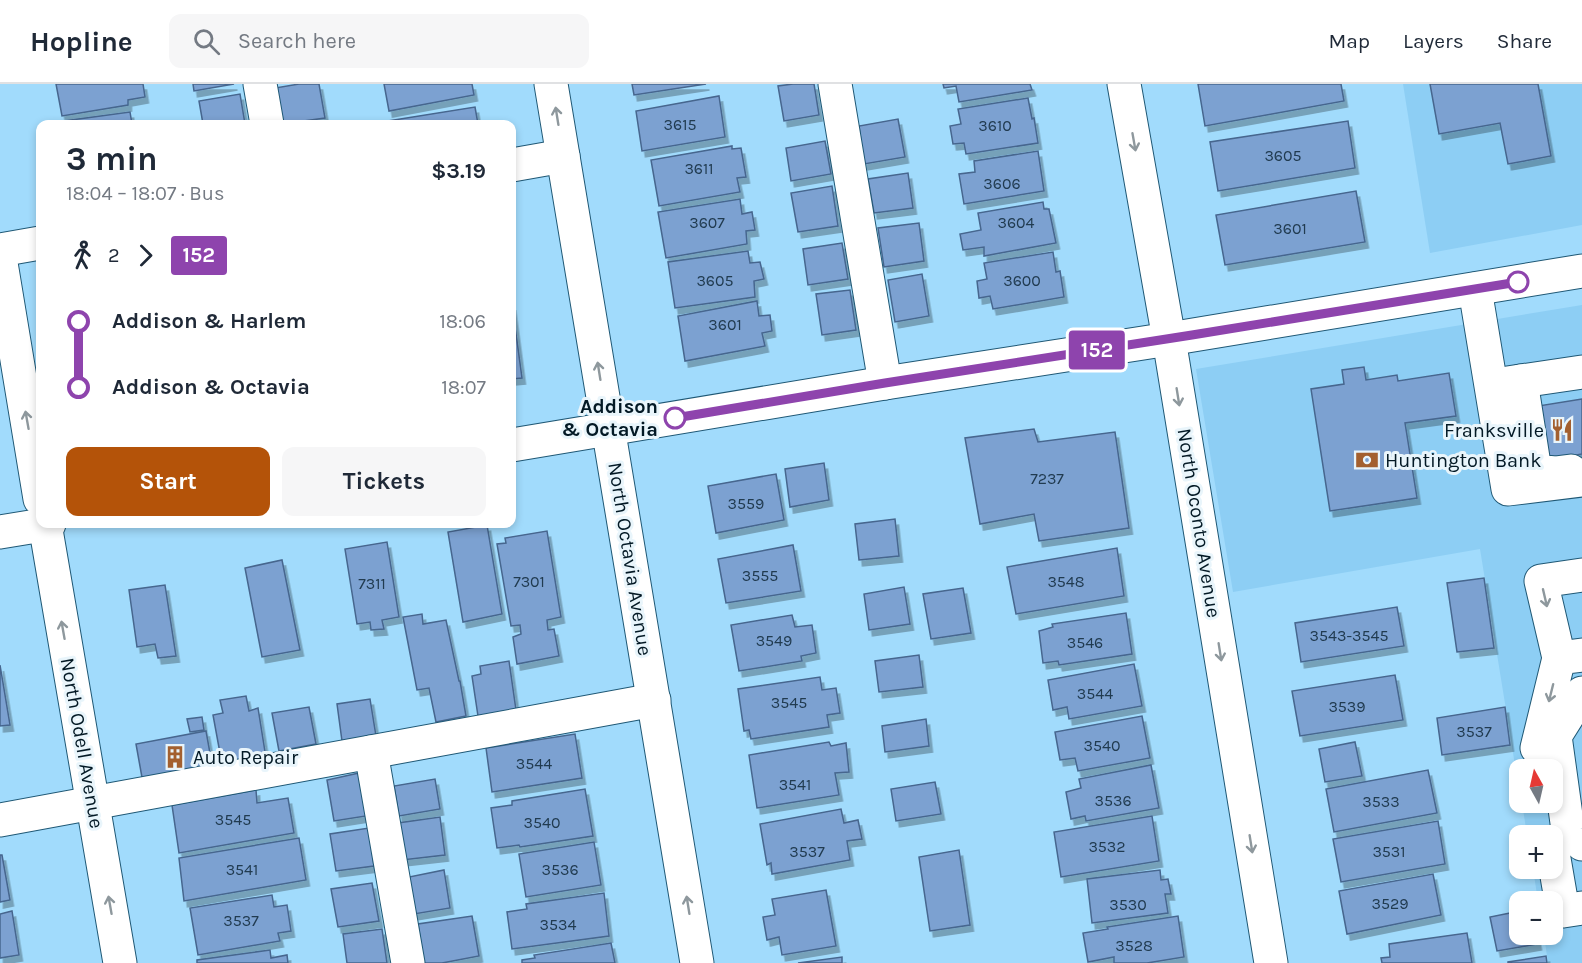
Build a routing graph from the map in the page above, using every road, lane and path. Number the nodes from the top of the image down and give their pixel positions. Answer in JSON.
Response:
{"nodes":[{"id":1,"x":260,"y":84,"type":"edge"},
{"id":2,"x":551,"y":84,"type":"edge"},
{"id":3,"x":835,"y":84,"type":"edge"},
{"id":4,"x":1124,"y":84,"type":"edge"},
{"id":5,"x":266,"y":120,"type":"edge"},
{"id":6,"x":563,"y":156,"type":"junction"},
{"id":7,"x":516,"y":164,"type":"edge"},
{"id":8,"x":36,"y":244,"type":"edge"},
{"id":9,"x":0,"y":250,"type":"edge"},
{"id":10,"x":0,"y":257,"type":"edge"},
{"id":11,"x":1582,"y":271,"type":"edge"},
{"id":12,"x":1475,"y":289,"type":"junction"},
{"id":13,"x":1169,"y":339,"type":"junction"},
{"id":14,"x":1582,"y":372,"type":"edge"},
{"id":15,"x":885,"y":383,"type":"junction"},
{"id":16,"x":1506,"y":383,"type":"junction"},
{"id":17,"x":608,"y":429,"type":"junction"},
{"id":18,"x":516,"y":444,"type":"edge"},
{"id":19,"x":1582,"y":470,"type":"edge"},
{"id":20,"x":36,"y":475,"type":"edge"},
{"id":21,"x":1582,"y":480,"type":"edge"},
{"id":22,"x":36,"y":526,"type":"edge"},
{"id":23,"x":47,"y":528,"type":"edge"},
{"id":24,"x":0,"y":532,"type":"edge"},
{"id":25,"x":1582,"y":574,"type":"edge"},
{"id":26,"x":1571,"y":656,"type":"edge"},
{"id":27,"x":1582,"y":693,"type":"edge"},
{"id":28,"x":654,"y":700,"type":"junction"},
{"id":29,"x":371,"y":752,"type":"junction"},
{"id":30,"x":1537,"y":759,"type":"edge"},
{"id":31,"x":92,"y":803,"type":"junction"},
{"id":32,"x":0,"y":820,"type":"edge"},
{"id":33,"x":1582,"y":844,"type":"edge"},
{"id":34,"x":1558,"y":879,"type":"edge"},
{"id":35,"x":1582,"y":908,"type":"edge"},
{"id":36,"x":120,"y":963,"type":"edge"},
{"id":37,"x":408,"y":963,"type":"edge"},
{"id":38,"x":697,"y":963,"type":"edge"},
{"id":39,"x":1271,"y":963,"type":"edge"}],
"edges":[{"from":1,"to":5,"type":"street"},
{"from":6,"to":2,"type":"street","name":"North Octavia Avenue","one_way":true},
{"from":3,"to":15,"type":"street"},
{"from":4,"to":13,"type":"street","name":"North Oconto Avenue","one_way":true},
{"from":6,"to":7,"type":"street"},
{"from":17,"to":6,"type":"street","name":"North Octavia Avenue","one_way":true},
{"from":8,"to":9,"type":"street"},
{"from":20,"to":10,"type":"street","one_way":true},
{"from":11,"to":12,"type":"street"},
{"from":12,"to":13,"type":"street"},
{"from":12,"to":16,"type":"street"},
{"from":13,"to":15,"type":"street"},
{"from":13,"to":39,"type":"street","name":"North Oconto Avenue","one_way":true},
{"from":14,"to":16,"type":"street"},
{"from":15,"to":17,"type":"street"},
{"from":16,"to":19,"type":"street"},
{"from":16,"to":21,"type":"street"},
{"from":17,"to":18,"type":"street"},
{"from":17,"to":28,"type":"street","name":"North Octavia Avenue"},
{"from":22,"to":24,"type":"street"},
{"from":31,"to":23,"type":"street","name":"North Odell Avenue","one_way":true},
{"from":25,"to":26,"type":"street","one_way":true},
{"from":26,"to":30,"type":"street","one_way":true},
{"from":27,"to":33,"type":"street"},
{"from":28,"to":29,"type":"street"},
{"from":38,"to":28,"type":"street","name":"North Octavia Avenue","one_way":true},
{"from":29,"to":31,"type":"street"},
{"from":29,"to":37,"type":"street"},
{"from":31,"to":32,"type":"street"},
{"from":36,"to":31,"type":"street","name":"North Odell Avenue","one_way":true},
{"from":34,"to":35,"type":"street"}]}
